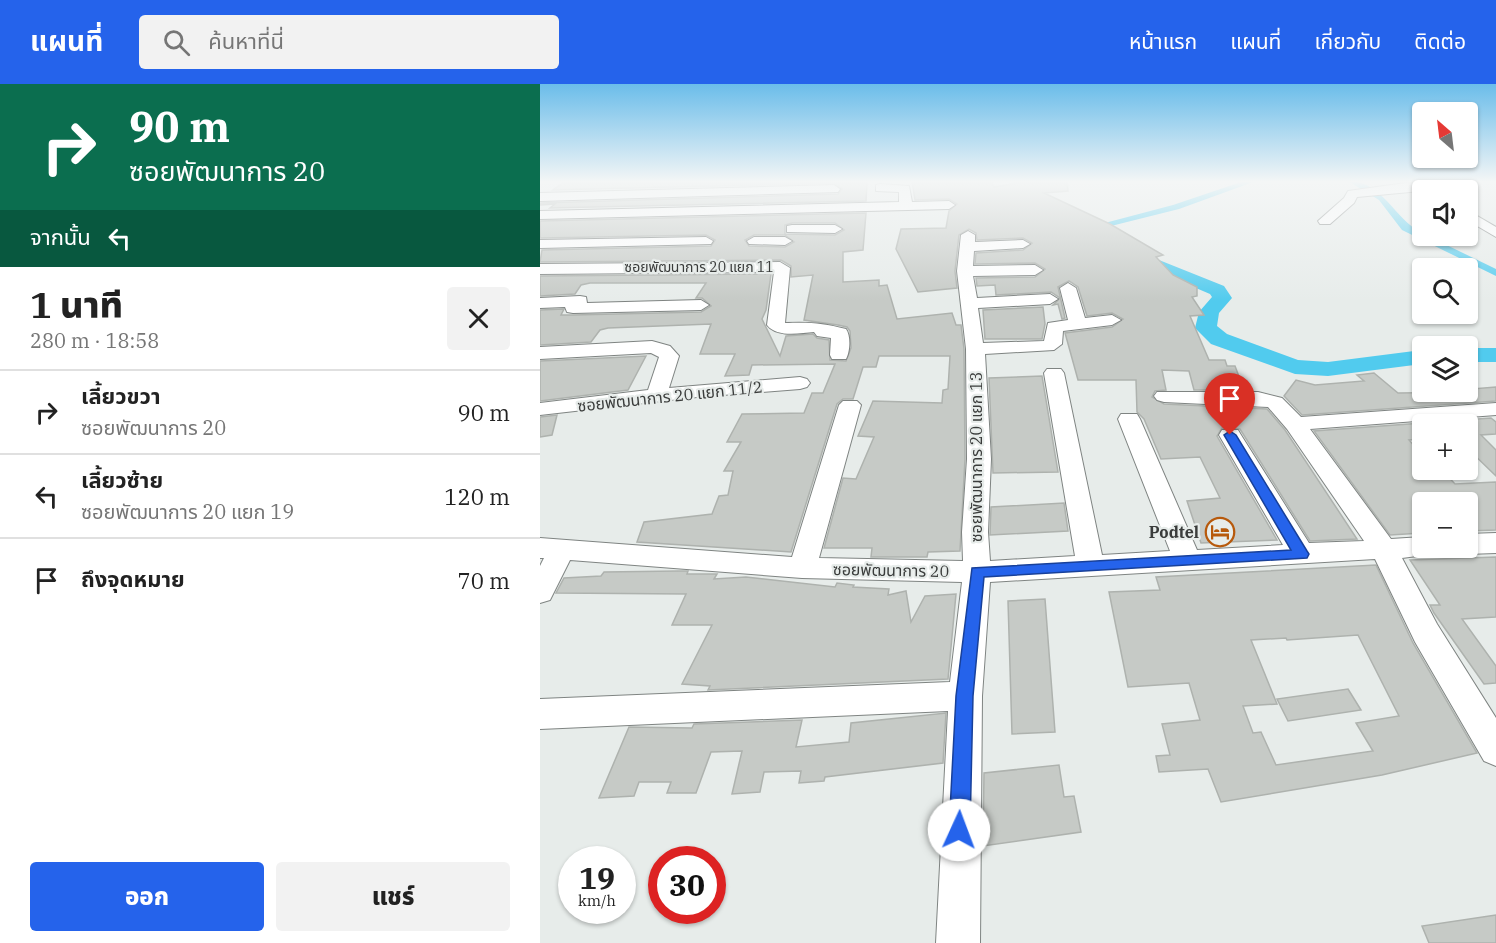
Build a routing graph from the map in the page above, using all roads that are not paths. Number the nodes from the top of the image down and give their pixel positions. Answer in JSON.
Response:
{"nodes":[{"id":1,"x":796,"y":221,"type":"edge"},
{"id":2,"x":1478,"y":221,"type":"edge"},
{"id":3,"x":835,"y":229,"type":"dead end"},
{"id":4,"x":1494,"y":231,"type":"edge"},
{"id":5,"x":1478,"y":233,"type":"edge"},
{"id":6,"x":787,"y":238,"type":"junction"},
{"id":7,"x":706,"y":241,"type":"dead end"},
{"id":8,"x":754,"y":241,"type":"dead end"},
{"id":9,"x":540,"y":244,"type":"edge"},
{"id":10,"x":1023,"y":244,"type":"dead end"},
{"id":11,"x":540,"y":269,"type":"edge"},
{"id":12,"x":1035,"y":270,"type":"dead end"},
{"id":13,"x":965,"y":271,"type":"junction"},
{"id":14,"x":1068,"y":288,"type":"dead end"},
{"id":15,"x":1050,"y":299,"type":"dead end"},
{"id":16,"x":540,"y":303,"type":"edge"},
{"id":17,"x":969,"y":304,"type":"junction"},
{"id":18,"x":701,"y":305,"type":"dead end"},
{"id":19,"x":1112,"y":320,"type":"dead end"},
{"id":20,"x":1078,"y":324,"type":"junction"},
{"id":21,"x":975,"y":349,"type":"junction"},
{"id":22,"x":540,"y":353,"type":"edge"},
{"id":23,"x":839,"y":355,"type":"dead end"},
{"id":24,"x":1054,"y":373,"type":"dead end"},
{"id":25,"x":800,"y":383,"type":"dead end"},
{"id":26,"x":656,"y":396,"type":"junction"},
{"id":27,"x":1164,"y":396,"type":"dead end"},
{"id":28,"x":850,"y":405,"type":"dead end"},
{"id":29,"x":540,"y":409,"type":"edge"},
{"id":30,"x":1496,"y":409,"type":"edge"},
{"id":31,"x":1129,"y":419,"type":"dead end"},
{"id":32,"x":1295,"y":424,"type":"junction"},
{"id":33,"x":1230,"y":435,"type":"dead end"},
{"id":34,"x":1496,"y":543,"type":"edge"},
{"id":35,"x":1478,"y":544,"type":"edge"},
{"id":36,"x":1412,"y":548,"type":"edge"},
{"id":37,"x":551,"y":549,"type":"edge"},
{"id":38,"x":1383,"y":549,"type":"junction"},
{"id":39,"x":1302,"y":554,"type":"junction"},
{"id":40,"x":1188,"y":561,"type":"junction"},
{"id":41,"x":1090,"y":566,"type":"junction"},
{"id":42,"x":802,"y":568,"type":"junction"},
{"id":43,"x":977,"y":572,"type":"junction"},
{"id":44,"x":540,"y":592,"type":"edge"},
{"id":45,"x":965,"y":696,"type":"junction"},
{"id":46,"x":540,"y":714,"type":"edge"},
{"id":47,"x":1495,"y":745,"type":"edge"},
{"id":48,"x":957,"y":943,"type":"edge"}],
"edges":[{"from":1,"to":6,"type":"street"},
{"from":2,"to":4,"type":"street"},
{"from":3,"to":6,"type":"street"},
{"from":4,"to":5,"type":"street"},
{"from":6,"to":8,"type":"street"},
{"from":7,"to":9,"type":"street"},
{"from":10,"to":13,"type":"street","name":"ซอยพัฒนาการ 20 แยก 13"},
{"from":11,"to":23,"type":"street","name":"ซอยพัฒนาการ 20 แยก 11"},
{"from":12,"to":13,"type":"street"},
{"from":13,"to":17,"type":"street","name":"ซอยพัฒนาการ 20 แยก 13"},
{"from":14,"to":20,"type":"street"},
{"from":15,"to":17,"type":"street"},
{"from":16,"to":18,"type":"street"},
{"from":17,"to":21,"type":"street","name":"ซอยพัฒนาการ 20 แยก 13"},
{"from":19,"to":20,"type":"street"},
{"from":20,"to":21,"type":"street"},
{"from":21,"to":43,"type":"street","name":"ซอยพัฒนาการ 20 แยก 13"},
{"from":22,"to":26,"type":"street"},
{"from":24,"to":41,"type":"street"},
{"from":25,"to":26,"type":"street","name":"ซอยพัฒนาการ 20 แยก 11/2"},
{"from":26,"to":29,"type":"street","name":"ซอยพัฒนาการ 20 แยก 11/2"},
{"from":27,"to":32,"type":"street"},
{"from":28,"to":42,"type":"street"},
{"from":30,"to":32,"type":"street"},
{"from":31,"to":40,"type":"street"},
{"from":32,"to":38,"type":"street"},
{"from":33,"to":39,"type":"street"},
{"from":34,"to":35,"type":"street"},
{"from":36,"to":38,"type":"street","name":"ซอยพัฒนาการ 20"},
{"from":37,"to":42,"type":"street","name":"ซอยพัฒนาการ 20"},
{"from":37,"to":44,"type":"street"},
{"from":38,"to":39,"type":"street","name":"ซอยพัฒนาการ 20"},
{"from":38,"to":47,"type":"street"},
{"from":39,"to":40,"type":"street","name":"ซอยพัฒนาการ 20"},
{"from":40,"to":41,"type":"street","name":"ซอยพัฒนาการ 20"},
{"from":41,"to":43,"type":"street","name":"ซอยพัฒนาการ 20"},
{"from":42,"to":43,"type":"street","name":"ซอยพัฒนาการ 20"},
{"from":43,"to":45,"type":"street","name":"ซอยพัฒนาการ 20 แยก 13"},
{"from":45,"to":46,"type":"street"},
{"from":45,"to":48,"type":"street","name":"ซอยพัฒนาการ 20 แยก 13"}]}
